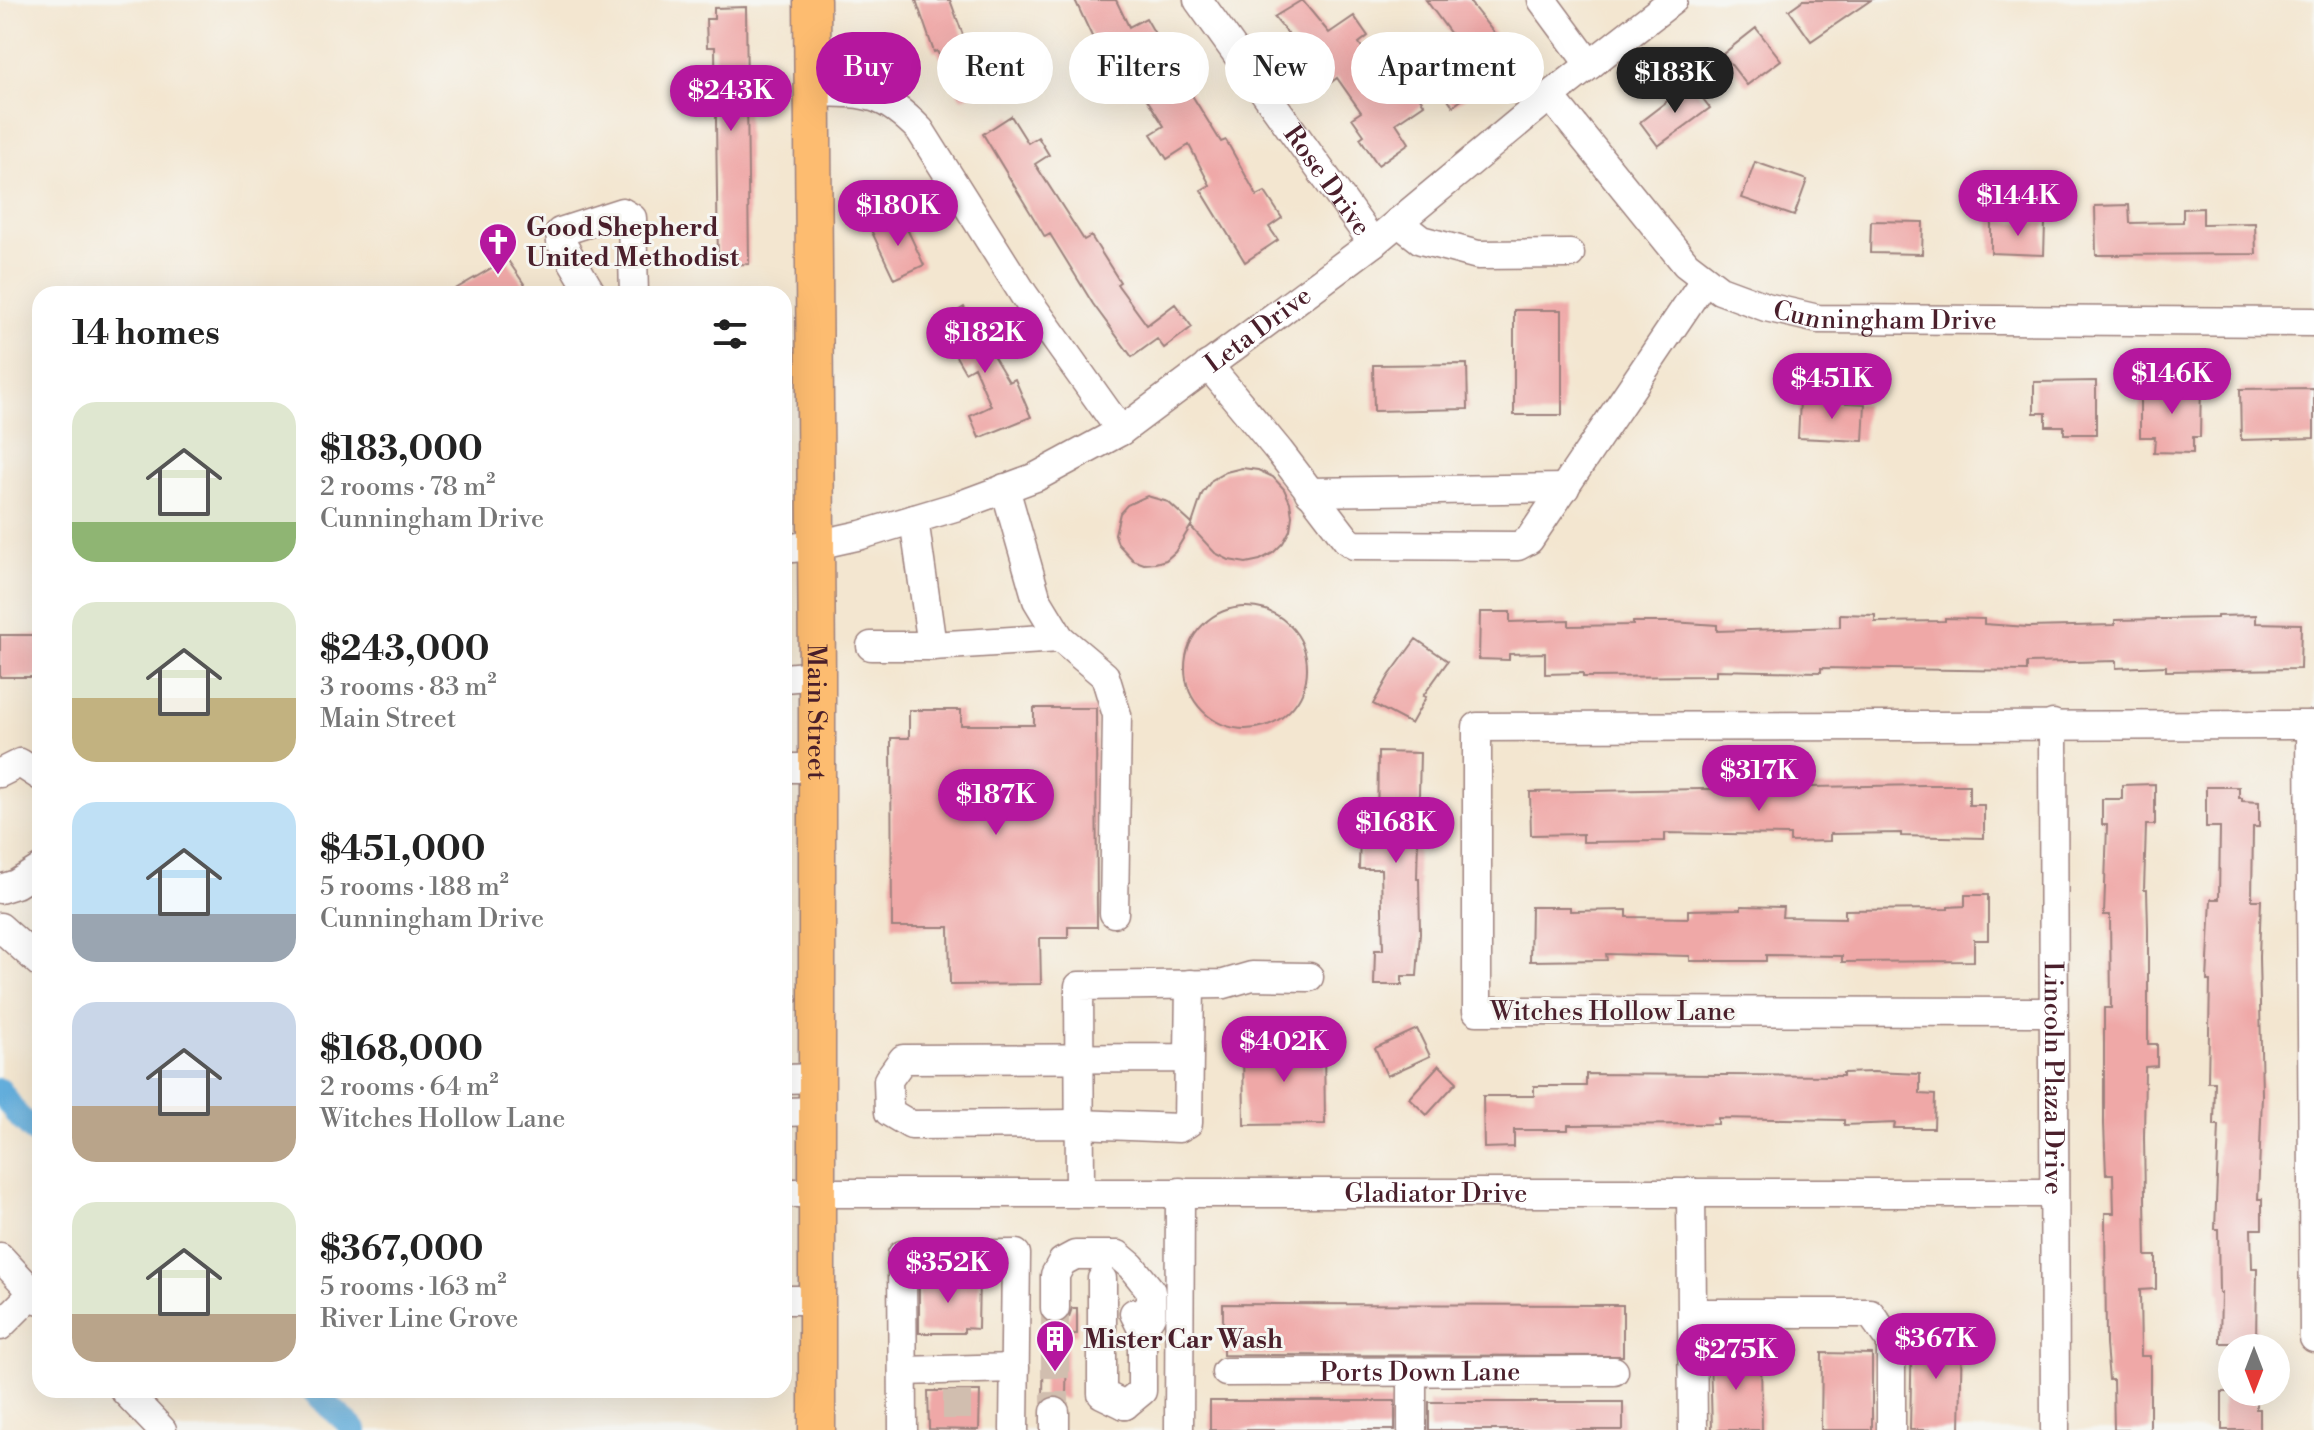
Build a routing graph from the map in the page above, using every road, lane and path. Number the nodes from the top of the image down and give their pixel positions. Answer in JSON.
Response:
{"nodes":[{"id":1,"x":812,"y":0,"type":"edge"},
{"id":2,"x":1198,"y":0,"type":"edge"},
{"id":3,"x":1542,"y":0,"type":"edge"},
{"id":4,"x":1673,"y":0,"type":"edge"},
{"id":5,"x":1590,"y":65,"type":"junction"},
{"id":6,"x":814,"y":92,"type":"junction"},
{"id":7,"x":1550,"y":96,"type":"junction"},
{"id":8,"x":1398,"y":222,"type":"junction"},
{"id":9,"x":1373,"y":243,"type":"junction"},
{"id":10,"x":1570,"y":254,"type":"dead end"},
{"id":11,"x":1705,"y":279,"type":"junction"},
{"id":12,"x":587,"y":286,"type":"edge"},
{"id":13,"x":634,"y":286,"type":"edge"},
{"id":14,"x":2314,"y":322,"type":"edge"},
{"id":15,"x":1208,"y":365,"type":"junction"},
{"id":16,"x":1121,"y":431,"type":"junction"},
{"id":17,"x":1005,"y":488,"type":"junction"},
{"id":18,"x":1565,"y":488,"type":"junction"},
{"id":19,"x":1309,"y":492,"type":"junction"},
{"id":20,"x":914,"y":519,"type":"junction"},
{"id":21,"x":800,"y":547,"type":"edge"},
{"id":22,"x":1060,"y":638,"type":"junction"},
{"id":23,"x":871,"y":646,"type":"dead end"},
{"id":24,"x":932,"y":646,"type":"junction"},
{"id":25,"x":800,"y":676,"type":"edge"},
{"id":26,"x":2053,"y":724,"type":"junction"},
{"id":27,"x":2312,"y":725,"type":"edge"},
{"id":28,"x":801,"y":768,"type":"edge"},
{"id":29,"x":32,"y":771,"type":"edge"},
{"id":30,"x":0,"y":773,"type":"edge"},
{"id":31,"x":32,"y":874,"type":"edge"},
{"id":32,"x":0,"y":889,"type":"edge"},
{"id":33,"x":1114,"y":913,"type":"dead end"},
{"id":34,"x":0,"y":927,"type":"edge"},
{"id":35,"x":32,"y":956,"type":"edge"},
{"id":36,"x":1309,"y":977,"type":"dead end"},
{"id":37,"x":1190,"y":984,"type":"junction"},
{"id":38,"x":2053,"y":1012,"type":"junction"},
{"id":39,"x":1079,"y":1058,"type":"junction"},
{"id":40,"x":1189,"y":1058,"type":"junction"},
{"id":41,"x":801,"y":1095,"type":"edge"},
{"id":42,"x":1080,"y":1124,"type":"junction"},
{"id":43,"x":801,"y":1192,"type":"edge"},
{"id":44,"x":1080,"y":1192,"type":"junction"},
{"id":45,"x":1180,"y":1192,"type":"junction"},
{"id":46,"x":1691,"y":1192,"type":"junction"},
{"id":47,"x":2053,"y":1193,"type":"junction"},
{"id":48,"x":0,"y":1257,"type":"edge"},
{"id":49,"x":1102,"y":1279,"type":"dead end"},
{"id":50,"x":32,"y":1291,"type":"edge"},
{"id":51,"x":32,"y":1300,"type":"edge"},
{"id":52,"x":801,"y":1300,"type":"edge"},
{"id":53,"x":1055,"y":1308,"type":"tunnel mouth"},
{"id":54,"x":1693,"y":1313,"type":"junction"},
{"id":55,"x":0,"y":1326,"type":"edge"},
{"id":56,"x":2314,"y":1338,"type":"edge"},
{"id":57,"x":1015,"y":1368,"type":"junction"},
{"id":58,"x":903,"y":1371,"type":"junction"},
{"id":59,"x":1614,"y":1371,"type":"dead end"},
{"id":60,"x":1226,"y":1372,"type":"dead end"},
{"id":61,"x":1412,"y":1372,"type":"junction"},
{"id":62,"x":132,"y":1398,"type":"edge"},
{"id":63,"x":1126,"y":1418,"type":"edge"},
{"id":64,"x":819,"y":1428,"type":"edge"},
{"id":65,"x":162,"y":1430,"type":"edge"},
{"id":66,"x":903,"y":1430,"type":"edge"},
{"id":67,"x":1014,"y":1430,"type":"edge"},
{"id":68,"x":1179,"y":1430,"type":"edge"},
{"id":69,"x":1412,"y":1430,"type":"edge"},
{"id":70,"x":1693,"y":1430,"type":"edge"},
{"id":71,"x":1891,"y":1430,"type":"edge"},
{"id":72,"x":2055,"y":1430,"type":"edge"}],
"edges":[{"from":1,"to":6,"type":"main road","name":"Main Street"},
{"from":2,"to":9,"type":"street","name":"Rose Drive"},
{"from":3,"to":5,"type":"street"},
{"from":4,"to":5,"type":"street","name":"Leta Drive"},
{"from":5,"to":7,"type":"street","name":"Leta Drive"},
{"from":6,"to":16,"type":"street"},
{"from":6,"to":21,"type":"main road","name":"Main Street"},
{"from":7,"to":8,"type":"street","name":"Leta Drive"},
{"from":7,"to":11,"type":"street","name":"Cunningham Drive"},
{"from":8,"to":9,"type":"street","name":"Leta Drive"},
{"from":8,"to":10,"type":"street"},
{"from":9,"to":15,"type":"street","name":"Leta Drive"},
{"from":11,"to":14,"type":"street","name":"Cunningham Drive"},
{"from":11,"to":18,"type":"street"},
{"from":12,"to":13,"type":"street"},
{"from":15,"to":16,"type":"street","name":"Leta Drive"},
{"from":15,"to":19,"type":"street"},
{"from":16,"to":17,"type":"street","name":"Leta Drive"},
{"from":17,"to":20,"type":"street","name":"Leta Drive"},
{"from":17,"to":22,"type":"street"},
{"from":18,"to":19,"type":"street"},
{"from":18,"to":19,"type":"street"},
{"from":20,"to":21,"type":"street","name":"Leta Drive"},
{"from":20,"to":24,"type":"street"},
{"from":21,"to":25,"type":"main road","name":"Main Street"},
{"from":22,"to":24,"type":"street"},
{"from":22,"to":33,"type":"street"},
{"from":23,"to":24,"type":"street"},
{"from":25,"to":28,"type":"main road","name":"Main Street"},
{"from":26,"to":27,"type":"street","name":"Witches Hollow Lane"},
{"from":26,"to":38,"type":"street","name":"Lincoln Plaza Drive"},
{"from":26,"to":38,"type":"street","name":"Witches Hollow Lane"},
{"from":27,"to":56,"type":"street"},
{"from":28,"to":41,"type":"main road","name":"Main Street"},
{"from":29,"to":30,"type":"street"},
{"from":31,"to":32,"type":"street"},
{"from":34,"to":35,"type":"street"},
{"from":36,"to":37,"type":"street"},
{"from":37,"to":39,"type":"street"},
{"from":37,"to":40,"type":"street"},
{"from":38,"to":47,"type":"street","name":"Lincoln Plaza Drive"},
{"from":39,"to":40,"type":"street"},
{"from":39,"to":42,"type":"street"},
{"from":39,"to":42,"type":"street"},
{"from":40,"to":42,"type":"street"},
{"from":41,"to":43,"type":"main road","name":"Main Street"},
{"from":42,"to":44,"type":"street"},
{"from":43,"to":44,"type":"street","name":"Gladiator Drive"},
{"from":43,"to":52,"type":"main road","name":"Main Street"},
{"from":44,"to":45,"type":"street","name":"Gladiator Drive"},
{"from":45,"to":46,"type":"street","name":"Gladiator Drive"},
{"from":45,"to":68,"type":"street"},
{"from":46,"to":47,"type":"street","name":"Gladiator Drive"},
{"from":46,"to":54,"type":"street"},
{"from":47,"to":72,"type":"street","name":"Lincoln Plaza Drive"},
{"from":48,"to":50,"type":"street"},
{"from":49,"to":63,"type":"street"},
{"from":51,"to":55,"type":"street"},
{"from":52,"to":64,"type":"main road","name":"Main Street"},
{"from":53,"to":63,"type":"street"},
{"from":54,"to":70,"type":"street"},
{"from":54,"to":71,"type":"street"},
{"from":57,"to":58,"type":"street"},
{"from":57,"to":58,"type":"street"},
{"from":57,"to":67,"type":"street"},
{"from":58,"to":66,"type":"street"},
{"from":59,"to":61,"type":"street","name":"Ports Down Lane"},
{"from":60,"to":61,"type":"street","name":"Ports Down Lane"},
{"from":61,"to":69,"type":"street"},
{"from":62,"to":65,"type":"street"}]}
